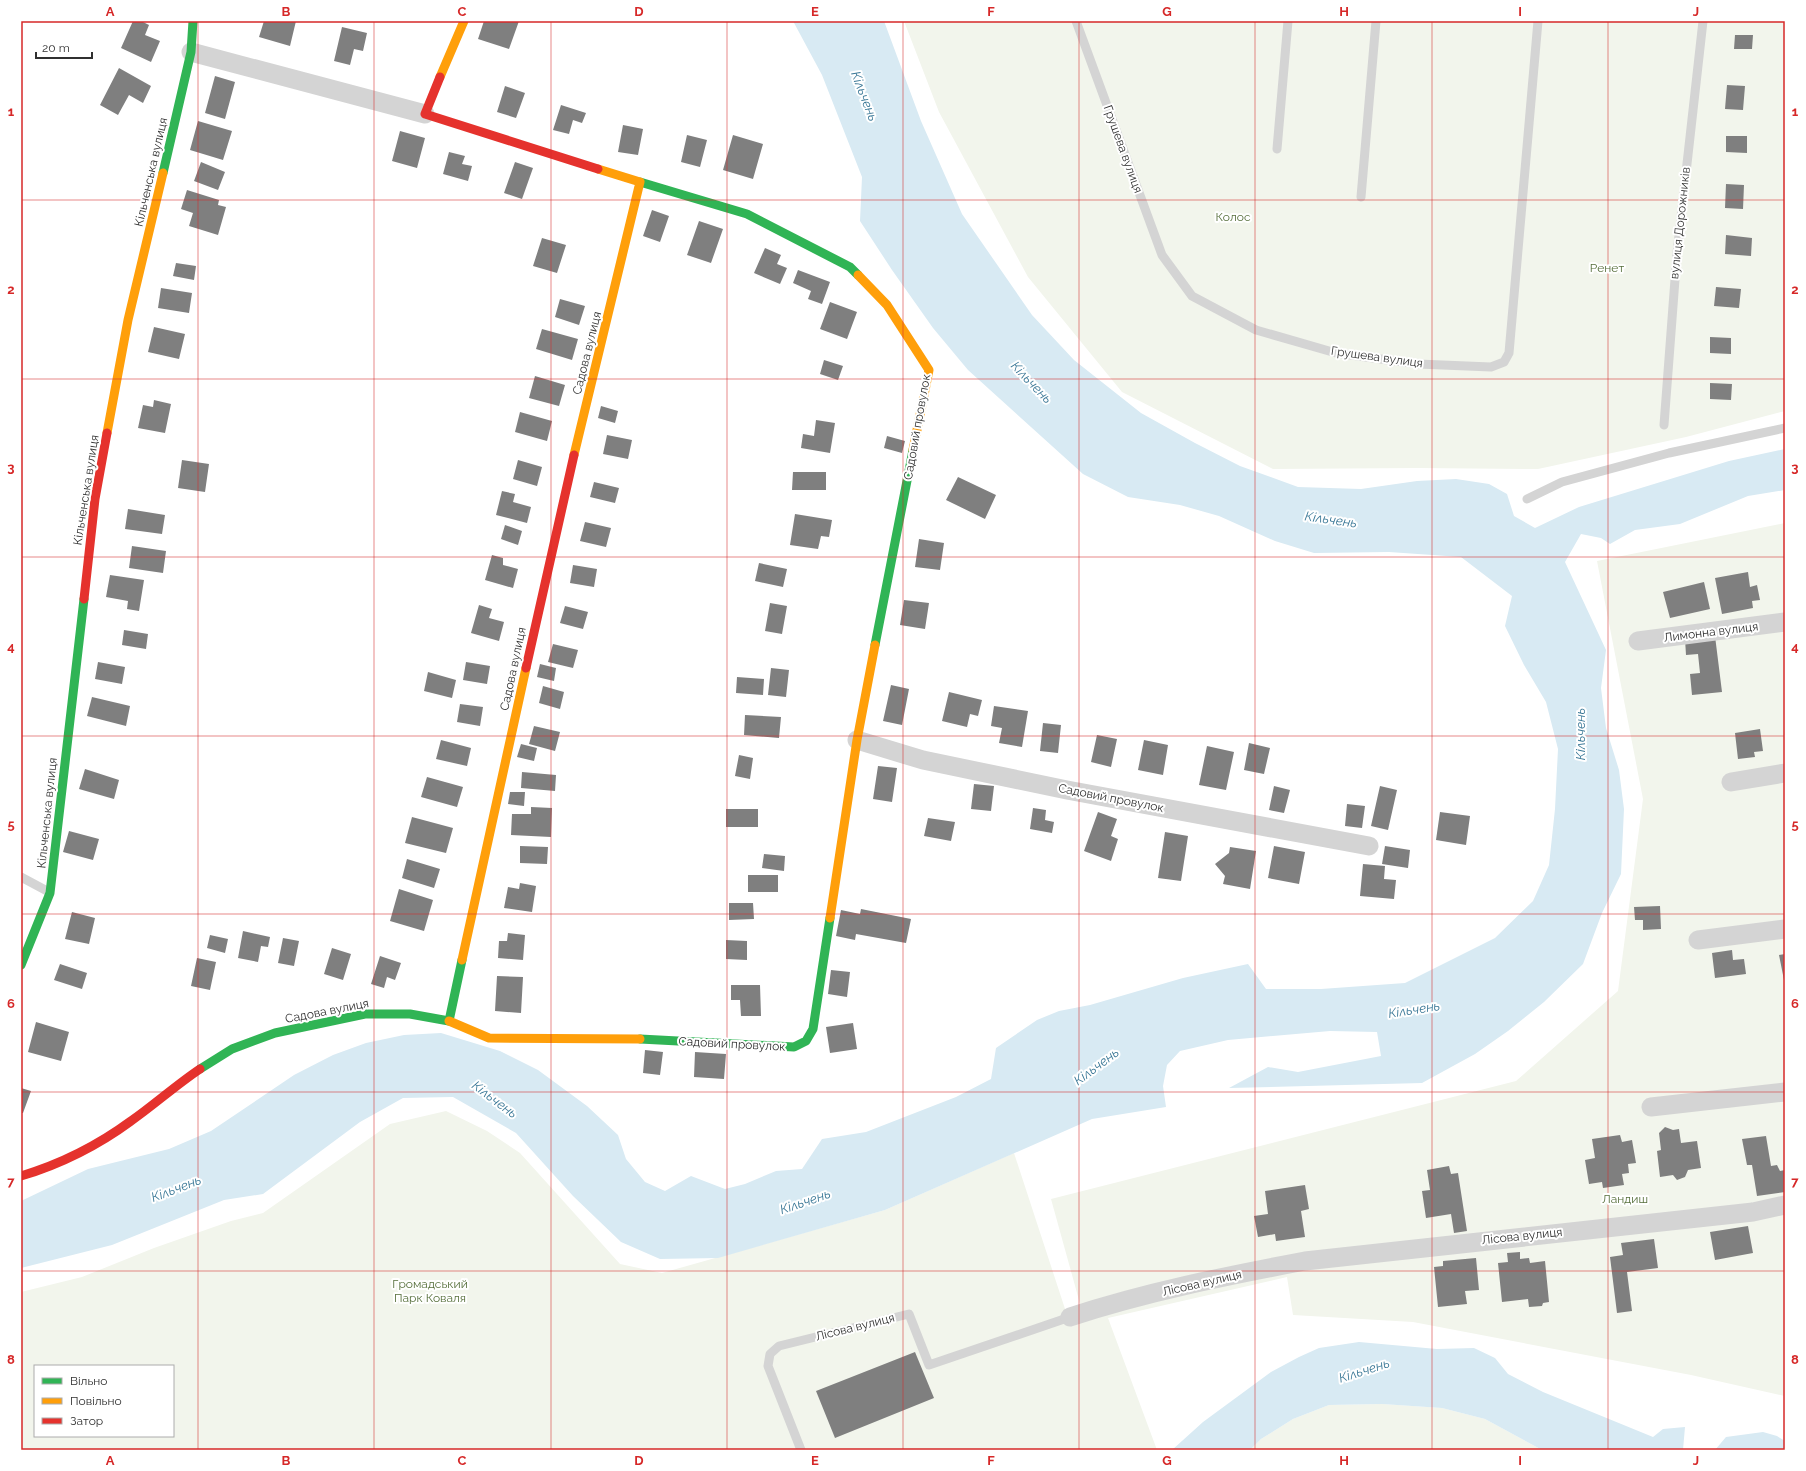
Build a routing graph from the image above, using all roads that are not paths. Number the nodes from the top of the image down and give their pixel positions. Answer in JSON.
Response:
{"nodes":[{"id":1,"x":193,"y":21,"type":"edge"},
{"id":2,"x":464,"y":21,"type":"edge"},
{"id":3,"x":1076,"y":21,"type":"edge"},
{"id":4,"x":1288,"y":21,"type":"edge"},
{"id":5,"x":1376,"y":21,"type":"edge"},
{"id":6,"x":1538,"y":21,"type":"edge"},
{"id":7,"x":1703,"y":21,"type":"edge"},
{"id":8,"x":191,"y":52,"type":"junction"},
{"id":9,"x":425,"y":114,"type":"junction"},
{"id":10,"x":1277,"y":149,"type":"dead end"},
{"id":11,"x":640,"y":182,"type":"junction"},
{"id":12,"x":1361,"y":197,"type":"dead end"},
{"id":13,"x":1664,"y":425,"type":"dead end"},
{"id":14,"x":1785,"y":428,"type":"edge"},
{"id":15,"x":1527,"y":499,"type":"dead end"},
{"id":16,"x":1785,"y":622,"type":"edge"},
{"id":17,"x":1638,"y":641,"type":"dead end"},
{"id":18,"x":856,"y":740,"type":"junction"},
{"id":19,"x":1785,"y":773,"type":"edge"},
{"id":20,"x":1731,"y":782,"type":"dead end"},
{"id":21,"x":1369,"y":846,"type":"dead end"},
{"id":22,"x":21,"y":877,"type":"edge"},
{"id":23,"x":50,"y":893,"type":"junction"},
{"id":24,"x":1785,"y":929,"type":"edge"},
{"id":25,"x":1698,"y":940,"type":"dead end"},
{"id":26,"x":21,"y":965,"type":"edge"},
{"id":27,"x":449,"y":1021,"type":"junction"},
{"id":28,"x":1785,"y":1092,"type":"edge"},
{"id":29,"x":1651,"y":1107,"type":"dead end"},
{"id":30,"x":21,"y":1176,"type":"edge"},
{"id":31,"x":1785,"y":1205,"type":"edge"},
{"id":32,"x":1070,"y":1317,"type":"joint"},
{"id":33,"x":801,"y":1450,"type":"edge"}],
"edges":[{"from":1,"to":8,"type":"street","name":"Кільченська вулиця"},
{"from":2,"to":9,"type":"street"},
{"from":3,"to":6,"type":"lane","name":"Грушева вулиця"},
{"from":4,"to":10,"type":"lane"},
{"from":5,"to":12,"type":"lane"},
{"from":7,"to":13,"type":"lane","name":"вулиця Дорожників"},
{"from":8,"to":9,"type":"street"},
{"from":8,"to":23,"type":"street","name":"Кільченська вулиця"},
{"from":9,"to":11,"type":"street"},
{"from":11,"to":18,"type":"street","name":"Садовий провулок"},
{"from":11,"to":27,"type":"street","name":"Садова вулиця"},
{"from":14,"to":15,"type":"lane"},
{"from":16,"to":17,"type":"street","name":"Лимонна вулиця"},
{"from":18,"to":21,"type":"street","name":"Садовий провулок"},
{"from":18,"to":27,"type":"street","name":"Садовий провулок"},
{"from":19,"to":20,"type":"street"},
{"from":22,"to":23,"type":"lane"},
{"from":23,"to":26,"type":"street","name":"Кільченська вулиця"},
{"from":24,"to":25,"type":"street"},
{"from":27,"to":30,"type":"street","name":"Садова вулиця"},
{"from":28,"to":29,"type":"street"},
{"from":31,"to":32,"type":"street","name":"Лісова вулиця"},
{"from":32,"to":33,"type":"lane","name":"Лісова вулиця"}]}
